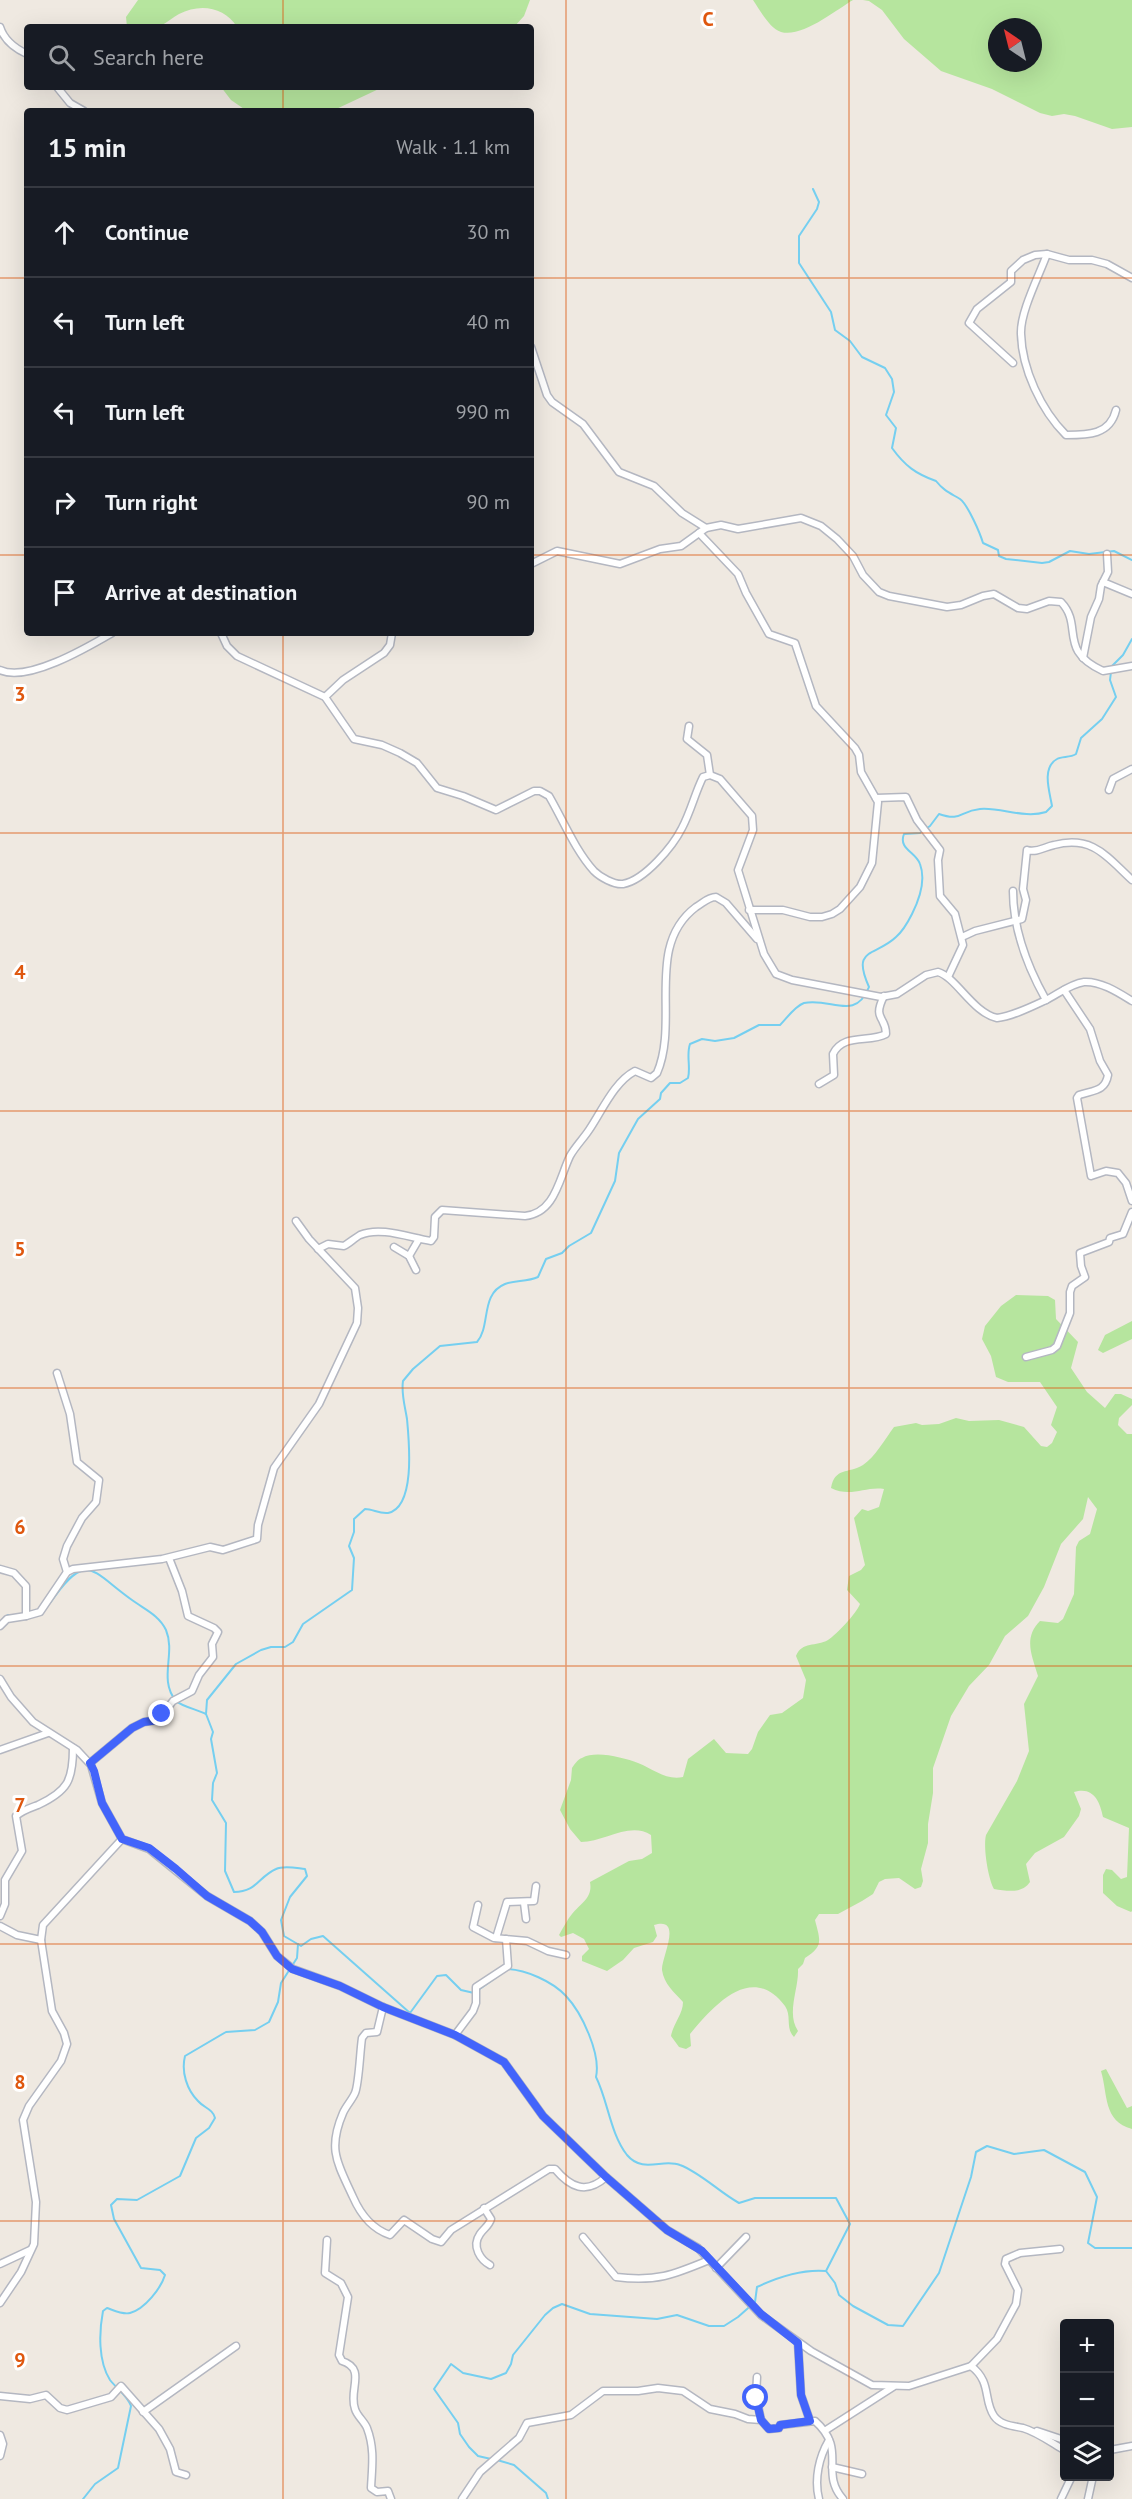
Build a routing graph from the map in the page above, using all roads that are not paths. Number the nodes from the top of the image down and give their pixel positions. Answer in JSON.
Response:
{"nodes":[{"id":1,"x":0,"y":27,"type":"edge"},
{"id":2,"x":1,"y":37,"type":"edge"},
{"id":3,"x":24,"y":53,"type":"edge"},
{"id":4,"x":59,"y":90,"type":"edge"},
{"id":5,"x":79,"y":108,"type":"edge"},
{"id":6,"x":1047,"y":254,"type":"junction"},
{"id":7,"x":1132,"y":278,"type":"edge"},
{"id":8,"x":534,"y":355,"type":"edge"},
{"id":9,"x":1013,"y":363,"type":"dead end"},
{"id":10,"x":1116,"y":410,"type":"dead end"},
{"id":11,"x":706,"y":528,"type":"junction"},
{"id":12,"x":699,"y":533,"type":"junction"},
{"id":13,"x":1107,"y":554,"type":"dead end"},
{"id":14,"x":534,"y":562,"type":"edge"},
{"id":15,"x":1103,"y":582,"type":"junction"},
{"id":16,"x":1132,"y":594,"type":"edge"},
{"id":17,"x":104,"y":636,"type":"edge"},
{"id":18,"x":222,"y":636,"type":"edge"},
{"id":19,"x":392,"y":636,"type":"edge"},
{"id":20,"x":1083,"y":658,"type":"junction"},
{"id":21,"x":1131,"y":668,"type":"edge"},
{"id":22,"x":0,"y":670,"type":"edge"},
{"id":23,"x":325,"y":697,"type":"junction"},
{"id":24,"x":689,"y":726,"type":"dead end"},
{"id":25,"x":1132,"y":769,"type":"edge"},
{"id":26,"x":710,"y":775,"type":"junction"},
{"id":27,"x":1109,"y":790,"type":"dead end"},
{"id":28,"x":876,"y":798,"type":"junction"},
{"id":29,"x":1132,"y":880,"type":"edge"},
{"id":30,"x":1013,"y":891,"type":"dead end"},
{"id":31,"x":749,"y":910,"type":"junction"},
{"id":32,"x":1017,"y":922,"type":"junction"},
{"id":33,"x":962,"y":938,"type":"junction"},
{"id":34,"x":761,"y":945,"type":"junction"},
{"id":35,"x":948,"y":977,"type":"junction"},
{"id":36,"x":1064,"y":990,"type":"junction"},
{"id":37,"x":884,"y":996,"type":"junction"},
{"id":38,"x":1046,"y":1000,"type":"junction"},
{"id":39,"x":1132,"y":1001,"type":"edge"},
{"id":40,"x":819,"y":1084,"type":"dead end"},
{"id":41,"x":1132,"y":1201,"type":"edge"},
{"id":42,"x":1132,"y":1212,"type":"edge"},
{"id":43,"x":296,"y":1221,"type":"dead end"},
{"id":44,"x":419,"y":1239,"type":"junction"},
{"id":45,"x":394,"y":1247,"type":"dead end"},
{"id":46,"x":318,"y":1249,"type":"junction"},
{"id":47,"x":409,"y":1256,"type":"junction"},
{"id":48,"x":416,"y":1270,"type":"dead end"},
{"id":49,"x":1026,"y":1357,"type":"dead end"},
{"id":50,"x":57,"y":1373,"type":"dead end"},
{"id":51,"x":169,"y":1558,"type":"junction"},
{"id":52,"x":0,"y":1569,"type":"edge"},
{"id":53,"x":67,"y":1572,"type":"junction"},
{"id":54,"x":26,"y":1616,"type":"junction"},
{"id":55,"x":0,"y":1626,"type":"edge"},
{"id":56,"x":0,"y":1679,"type":"edge"},
{"id":57,"x":48,"y":1733,"type":"junction"},
{"id":58,"x":73,"y":1748,"type":"junction"},
{"id":59,"x":0,"y":1750,"type":"edge"},
{"id":60,"x":90,"y":1763,"type":"junction"},
{"id":61,"x":122,"y":1839,"type":"junction"},
{"id":62,"x":536,"y":1886,"type":"dead end"},
{"id":63,"x":524,"y":1903,"type":"junction"},
{"id":64,"x":478,"y":1905,"type":"dead end"},
{"id":65,"x":0,"y":1916,"type":"edge"},
{"id":66,"x":526,"y":1919,"type":"dead end"},
{"id":67,"x":0,"y":1927,"type":"edge"},
{"id":68,"x":496,"y":1938,"type":"junction"},
{"id":69,"x":507,"y":1939,"type":"junction"},
{"id":70,"x":41,"y":1940,"type":"junction"},
{"id":71,"x":566,"y":1955,"type":"dead end"},
{"id":72,"x":383,"y":2007,"type":"junction"},
{"id":73,"x":455,"y":2035,"type":"junction"},
{"id":74,"x":606,"y":2177,"type":"junction"},
{"id":75,"x":483,"y":2208,"type":"junction"},
{"id":76,"x":583,"y":2237,"type":"dead end"},
{"id":77,"x":746,"y":2237,"type":"dead end"},
{"id":78,"x":327,"y":2240,"type":"dead end"},
{"id":79,"x":1060,"y":2249,"type":"dead end"},
{"id":80,"x":31,"y":2250,"type":"junction"},
{"id":81,"x":709,"y":2260,"type":"junction"},
{"id":82,"x":0,"y":2264,"type":"edge"},
{"id":83,"x":490,"y":2265,"type":"dead end"},
{"id":84,"x":716,"y":2268,"type":"junction"},
{"id":85,"x":0,"y":2302,"type":"edge"},
{"id":86,"x":798,"y":2343,"type":"junction"},
{"id":87,"x":236,"y":2346,"type":"dead end"},
{"id":88,"x":971,"y":2366,"type":"junction"},
{"id":89,"x":758,"y":2377,"type":"dead end"},
{"id":90,"x":893,"y":2387,"type":"junction"},
{"id":91,"x":0,"y":2396,"type":"edge"},
{"id":92,"x":143,"y":2412,"type":"junction"},
{"id":93,"x":761,"y":2420,"type":"junction"},
{"id":94,"x":810,"y":2421,"type":"junction"},
{"id":95,"x":1027,"y":2429,"type":"junction"},
{"id":96,"x":825,"y":2430,"type":"junction"},
{"id":97,"x":0,"y":2435,"type":"edge"},
{"id":98,"x":1060,"y":2439,"type":"edge"},
{"id":99,"x":830,"y":2440,"type":"junction"},
{"id":100,"x":1132,"y":2446,"type":"edge"},
{"id":101,"x":1060,"y":2447,"type":"edge"},
{"id":102,"x":1114,"y":2449,"type":"edge"},
{"id":103,"x":0,"y":2456,"type":"edge"},
{"id":104,"x":832,"y":2467,"type":"junction"},
{"id":105,"x":862,"y":2474,"type":"dead end"},
{"id":106,"x":186,"y":2475,"type":"dead end"},
{"id":107,"x":1070,"y":2481,"type":"edge"},
{"id":108,"x":1092,"y":2481,"type":"edge"},
{"id":109,"x":391,"y":2499,"type":"edge"},
{"id":110,"x":462,"y":2499,"type":"edge"},
{"id":111,"x":819,"y":2499,"type":"edge"},
{"id":112,"x":843,"y":2499,"type":"edge"},
{"id":113,"x":1061,"y":2499,"type":"edge"},
{"id":114,"x":1088,"y":2499,"type":"edge"}],
"edges":[{"from":1,"to":2,"type":"street"},
{"from":2,"to":3,"type":"street"},
{"from":4,"to":5,"type":"street"},
{"from":6,"to":7,"type":"street"},
{"from":6,"to":9,"type":"street"},
{"from":6,"to":10,"type":"street"},
{"from":8,"to":11,"type":"street"},
{"from":11,"to":12,"type":"street"},
{"from":11,"to":20,"type":"street"},
{"from":12,"to":14,"type":"street"},
{"from":12,"to":28,"type":"street"},
{"from":13,"to":15,"type":"street"},
{"from":15,"to":16,"type":"street"},
{"from":15,"to":20,"type":"street"},
{"from":17,"to":22,"type":"street"},
{"from":18,"to":23,"type":"street"},
{"from":19,"to":23,"type":"street"},
{"from":20,"to":21,"type":"street"},
{"from":23,"to":26,"type":"street"},
{"from":24,"to":26,"type":"street"},
{"from":25,"to":27,"type":"street"},
{"from":26,"to":31,"type":"street"},
{"from":28,"to":31,"type":"street"},
{"from":28,"to":33,"type":"street"},
{"from":29,"to":32,"type":"street"},
{"from":30,"to":32,"type":"street"},
{"from":31,"to":34,"type":"street"},
{"from":32,"to":33,"type":"street"},
{"from":32,"to":38,"type":"street"},
{"from":33,"to":35,"type":"street"},
{"from":34,"to":37,"type":"street"},
{"from":34,"to":44,"type":"street"},
{"from":35,"to":37,"type":"street"},
{"from":35,"to":38,"type":"street"},
{"from":36,"to":38,"type":"street"},
{"from":36,"to":39,"type":"street"},
{"from":36,"to":41,"type":"street"},
{"from":37,"to":40,"type":"street"},
{"from":42,"to":49,"type":"street"},
{"from":43,"to":46,"type":"street"},
{"from":44,"to":46,"type":"street"},
{"from":44,"to":47,"type":"street"},
{"from":45,"to":47,"type":"street"},
{"from":46,"to":51,"type":"street"},
{"from":47,"to":48,"type":"street"},
{"from":50,"to":53,"type":"street"},
{"from":51,"to":53,"type":"street"},
{"from":51,"to":60,"type":"street"},
{"from":52,"to":54,"type":"street"},
{"from":53,"to":54,"type":"street"},
{"from":54,"to":55,"type":"street"},
{"from":56,"to":57,"type":"street"},
{"from":57,"to":58,"type":"street"},
{"from":57,"to":59,"type":"street"},
{"from":58,"to":60,"type":"street"},
{"from":58,"to":65,"type":"street"},
{"from":60,"to":61,"type":"street"},
{"from":61,"to":70,"type":"street"},
{"from":61,"to":72,"type":"street"},
{"from":62,"to":63,"type":"street"},
{"from":63,"to":66,"type":"street"},
{"from":63,"to":68,"type":"street"},
{"from":64,"to":68,"type":"street"},
{"from":67,"to":70,"type":"street"},
{"from":68,"to":69,"type":"street"},
{"from":69,"to":71,"type":"street"},
{"from":69,"to":73,"type":"street"},
{"from":70,"to":80,"type":"street"},
{"from":72,"to":73,"type":"street"},
{"from":72,"to":75,"type":"street"},
{"from":73,"to":74,"type":"street"},
{"from":74,"to":75,"type":"street"},
{"from":74,"to":81,"type":"street"},
{"from":75,"to":83,"type":"street"},
{"from":76,"to":81,"type":"street"},
{"from":77,"to":84,"type":"street"},
{"from":78,"to":109,"type":"street"},
{"from":79,"to":88,"type":"street"},
{"from":80,"to":82,"type":"street"},
{"from":80,"to":85,"type":"street"},
{"from":81,"to":84,"type":"street"},
{"from":84,"to":86,"type":"street"},
{"from":86,"to":90,"type":"street"},
{"from":86,"to":94,"type":"street"},
{"from":87,"to":92,"type":"street"},
{"from":88,"to":90,"type":"street"},
{"from":88,"to":95,"type":"street"},
{"from":89,"to":93,"type":"street"},
{"from":90,"to":96,"type":"street"},
{"from":91,"to":92,"type":"street"},
{"from":92,"to":106,"type":"street"},
{"from":93,"to":94,"type":"street"},
{"from":93,"to":110,"type":"street"},
{"from":94,"to":96,"type":"street"},
{"from":95,"to":98,"type":"street"},
{"from":95,"to":101,"type":"street"},
{"from":96,"to":99,"type":"street"},
{"from":97,"to":103,"type":"street"},
{"from":99,"to":104,"type":"street"},
{"from":99,"to":111,"type":"street"},
{"from":100,"to":102,"type":"street"},
{"from":104,"to":105,"type":"street"},
{"from":104,"to":112,"type":"street"},
{"from":107,"to":113,"type":"street"},
{"from":108,"to":114,"type":"street"}]}
